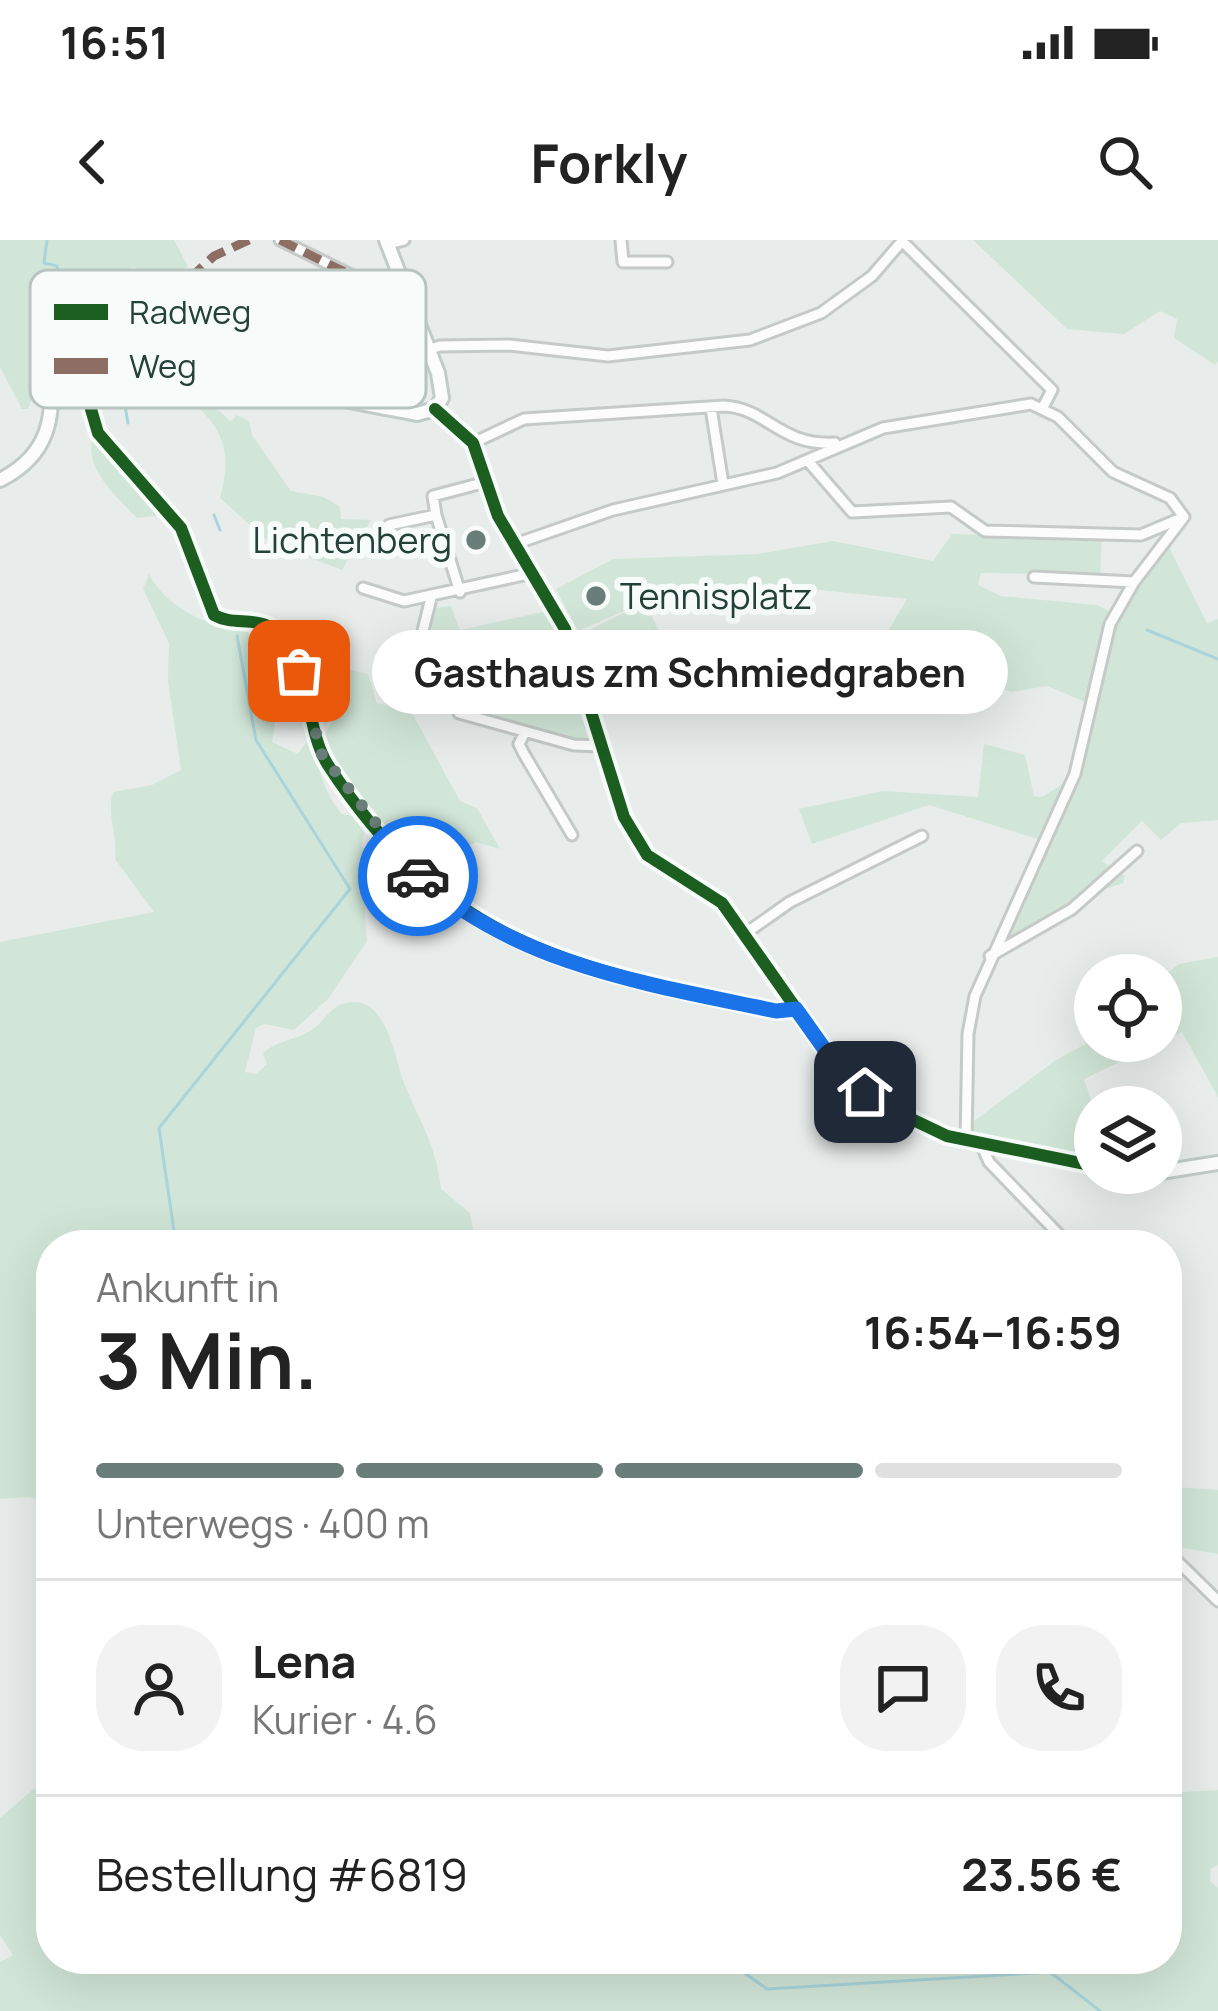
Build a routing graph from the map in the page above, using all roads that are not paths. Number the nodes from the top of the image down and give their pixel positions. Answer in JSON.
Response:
{"nodes":[{"id":1,"x":280,"y":240,"type":"edge"},
{"id":2,"x":404,"y":240,"type":"edge"},
{"id":3,"x":621,"y":240,"type":"edge"},
{"id":4,"x":902,"y":240,"type":"edge"},
{"id":5,"x":386,"y":242,"type":"edge"},
{"id":6,"x":667,"y":262,"type":"dead end"},
{"id":7,"x":341,"y":270,"type":"edge"},
{"id":8,"x":426,"y":343,"type":"edge"},
{"id":9,"x":429,"y":350,"type":"junction"},
{"id":10,"x":426,"y":351,"type":"edge"},
{"id":11,"x":1043,"y":406,"type":"junction"},
{"id":12,"x":49,"y":408,"type":"edge"},
{"id":13,"x":91,"y":408,"type":"edge"},
{"id":14,"x":390,"y":408,"type":"edge"},
{"id":15,"x":710,"y":408,"type":"junction"},
{"id":16,"x":435,"y":409,"type":"junction"},
{"id":17,"x":473,"y":443,"type":"junction"},
{"id":18,"x":838,"y":443,"type":"junction"},
{"id":19,"x":808,"y":461,"type":"junction"},
{"id":20,"x":0,"y":480,"type":"edge"},
{"id":21,"x":486,"y":482,"type":"junction"},
{"id":22,"x":723,"y":484,"type":"junction"},
{"id":23,"x":436,"y":515,"type":"junction"},
{"id":24,"x":1184,"y":517,"type":"junction"},
{"id":25,"x":389,"y":525,"type":"dead end"},
{"id":26,"x":515,"y":544,"type":"junction"},
{"id":27,"x":533,"y":573,"type":"junction"},
{"id":28,"x":1034,"y":577,"type":"dead end"},
{"id":29,"x":1134,"y":582,"type":"junction"},
{"id":30,"x":363,"y":588,"type":"dead end"},
{"id":31,"x":460,"y":592,"type":"junction"},
{"id":32,"x":431,"y":598,"type":"junction"},
{"id":33,"x":418,"y":651,"type":"dead end"},
{"id":34,"x":459,"y":713,"type":"dead end"},
{"id":35,"x":525,"y":732,"type":"junction"},
{"id":36,"x":602,"y":746,"type":"junction"},
{"id":37,"x":572,"y":836,"type":"dead end"},
{"id":38,"x":922,"y":836,"type":"dead end"},
{"id":39,"x":1137,"y":851,"type":"dead end"},
{"id":40,"x":746,"y":933,"type":"junction"},
{"id":41,"x":989,"y":956,"type":"junction"},
{"id":42,"x":796,"y":1009,"type":"junction"},
{"id":43,"x":974,"y":1142,"type":"junction"},
{"id":44,"x":1074,"y":1162,"type":"edge"},
{"id":45,"x":1218,"y":1162,"type":"edge"},
{"id":46,"x":1182,"y":1168,"type":"edge"},
{"id":47,"x":1055,"y":1230,"type":"edge"},
{"id":48,"x":1182,"y":1566,"type":"edge"},
{"id":49,"x":1218,"y":1601,"type":"edge"}],
"edges":[{"from":1,"to":7,"type":"street"},
{"from":2,"to":5,"type":"street"},
{"from":3,"to":6,"type":"street"},
{"from":4,"to":9,"type":"street"},
{"from":4,"to":11,"type":"street"},
{"from":8,"to":9,"type":"street"},
{"from":9,"to":10,"type":"street"},
{"from":9,"to":16,"type":"street"},
{"from":11,"to":18,"type":"street"},
{"from":11,"to":24,"type":"street"},
{"from":12,"to":20,"type":"street"},
{"from":13,"to":42,"type":"street"},
{"from":14,"to":16,"type":"street"},
{"from":15,"to":17,"type":"street"},
{"from":15,"to":18,"type":"street"},
{"from":15,"to":22,"type":"street"},
{"from":16,"to":17,"type":"street"},
{"from":17,"to":21,"type":"street"},
{"from":18,"to":19,"type":"street"},
{"from":19,"to":22,"type":"street"},
{"from":19,"to":24,"type":"street"},
{"from":21,"to":23,"type":"street"},
{"from":21,"to":26,"type":"street"},
{"from":22,"to":26,"type":"street"},
{"from":23,"to":25,"type":"street"},
{"from":23,"to":31,"type":"street"},
{"from":24,"to":29,"type":"street"},
{"from":26,"to":27,"type":"street"},
{"from":27,"to":31,"type":"street"},
{"from":27,"to":36,"type":"street"},
{"from":28,"to":29,"type":"street"},
{"from":29,"to":41,"type":"street"},
{"from":30,"to":32,"type":"street"},
{"from":31,"to":32,"type":"street"},
{"from":32,"to":33,"type":"street"},
{"from":34,"to":35,"type":"street"},
{"from":35,"to":36,"type":"street"},
{"from":35,"to":37,"type":"street"},
{"from":36,"to":40,"type":"street"},
{"from":38,"to":40,"type":"street"},
{"from":39,"to":41,"type":"street"},
{"from":40,"to":42,"type":"street"},
{"from":41,"to":43,"type":"street"},
{"from":42,"to":43,"type":"street"},
{"from":43,"to":44,"type":"street"},
{"from":43,"to":47,"type":"street"},
{"from":45,"to":46,"type":"street"},
{"from":48,"to":49,"type":"street"}]}
